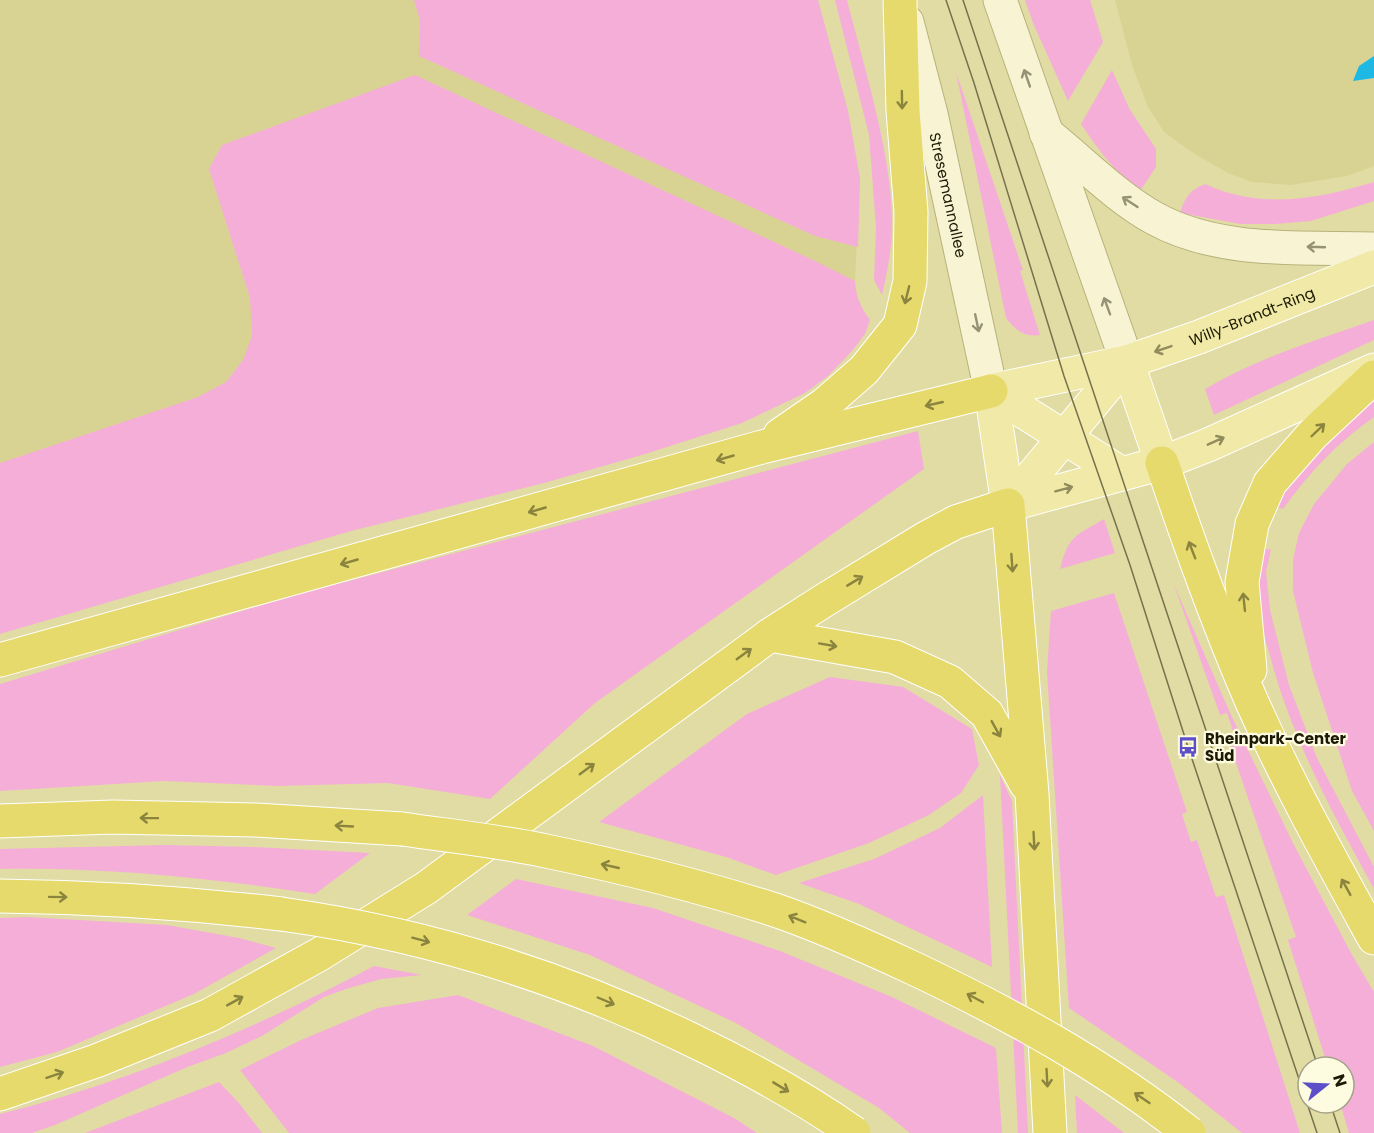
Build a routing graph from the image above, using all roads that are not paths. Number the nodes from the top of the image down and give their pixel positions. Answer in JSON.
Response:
{"nodes":[{"id":1,"x":901,"y":0,"type":"edge"},
{"id":2,"x":1000,"y":0,"type":"edge"},
{"id":3,"x":1046,"y":133,"type":"junction"},
{"id":4,"x":1374,"y":249,"type":"edge"},
{"id":5,"x":1374,"y":267,"type":"edge"},
{"id":6,"x":1127,"y":362,"type":"junction"},
{"id":7,"x":1374,"y":370,"type":"edge"},
{"id":8,"x":1374,"y":377,"type":"edge"},
{"id":9,"x":991,"y":391,"type":"junction"},
{"id":10,"x":1064,"y":438,"type":"junction"},
{"id":11,"x":762,"y":447,"type":"junction"},
{"id":12,"x":1162,"y":463,"type":"junction"},
{"id":13,"x":1122,"y":474,"type":"junction"},
{"id":14,"x":1008,"y":505,"type":"junction"},
{"id":15,"x":771,"y":635,"type":"junction"},
{"id":16,"x":0,"y":660,"type":"edge"},
{"id":17,"x":1252,"y":702,"type":"junction"},
{"id":18,"x":1032,"y":794,"type":"junction"},
{"id":19,"x":0,"y":820,"type":"edge"},
{"id":20,"x":0,"y":896,"type":"edge"},
{"id":21,"x":1374,"y":938,"type":"edge"},
{"id":22,"x":0,"y":1094,"type":"edge"},
{"id":23,"x":854,"y":1133,"type":"edge"},
{"id":24,"x":1050,"y":1133,"type":"edge"},
{"id":25,"x":1189,"y":1133,"type":"edge"}],
"edges":[{"from":1,"to":9,"type":"main road","name":"Stresemannallee","one_way":true},
{"from":1,"to":11,"type":"highway","one_way":true},
{"from":3,"to":2,"type":"main road","one_way":true},
{"from":4,"to":3,"type":"main road","one_way":true},
{"from":6,"to":3,"type":"main road","one_way":true},
{"from":5,"to":6,"type":"main road","name":"Willy-Brandt-Ring","one_way":true},
{"from":6,"to":9,"type":"main road","name":"Willy-Brandt-Ring"},
{"from":6,"to":10,"type":"main road"},
{"from":6,"to":12,"type":"main road"},
{"from":12,"to":7,"type":"main road","one_way":true},
{"from":17,"to":8,"type":"highway","one_way":true},
{"from":9,"to":10,"type":"main road"},
{"from":9,"to":11,"type":"highway","one_way":true},
{"from":9,"to":14,"type":"main road","name":"Stresemannallee"},
{"from":10,"to":13,"type":"main road"},
{"from":10,"to":14,"type":"main road"},
{"from":11,"to":16,"type":"highway","one_way":true},
{"from":12,"to":13,"type":"main road"},
{"from":17,"to":12,"type":"highway","one_way":true},
{"from":14,"to":13,"type":"main road","one_way":true},
{"from":15,"to":14,"type":"highway","one_way":true},
{"from":14,"to":18,"type":"highway","one_way":true},
{"from":15,"to":18,"type":"highway","one_way":true},
{"from":22,"to":15,"type":"highway","one_way":true},
{"from":21,"to":17,"type":"highway","one_way":true},
{"from":18,"to":24,"type":"highway","one_way":true},
{"from":25,"to":19,"type":"highway","one_way":true,"bridge":true},
{"from":20,"to":23,"type":"highway","one_way":true,"bridge":true}]}
